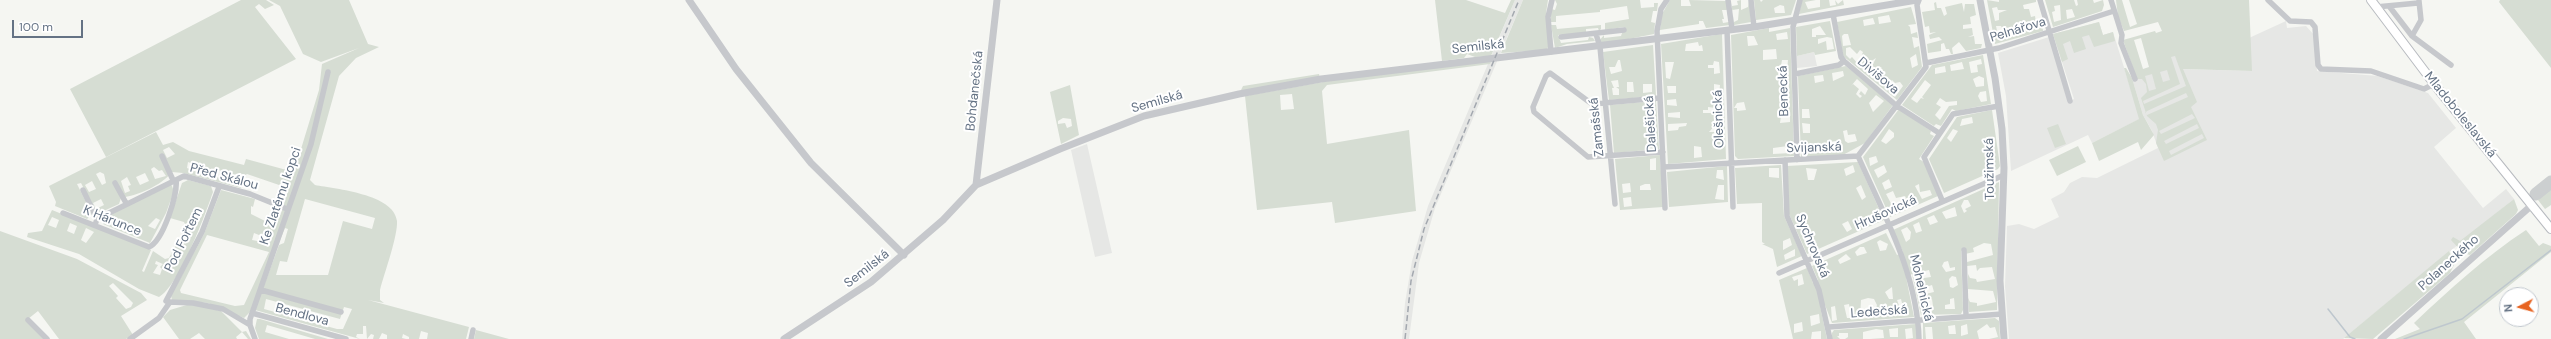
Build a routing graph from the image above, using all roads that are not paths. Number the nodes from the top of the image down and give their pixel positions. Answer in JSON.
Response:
{"nodes":[{"id":1,"x":689,"y":0,"type":"edge"},
{"id":2,"x":997,"y":0,"type":"edge"},
{"id":3,"x":1552,"y":0,"type":"edge"},
{"id":4,"x":1667,"y":0,"type":"edge"},
{"id":5,"x":1728,"y":0,"type":"edge"},
{"id":6,"x":1751,"y":0,"type":"edge"},
{"id":7,"x":1800,"y":0,"type":"edge"},
{"id":8,"x":1918,"y":0,"type":"edge"},
{"id":9,"x":1980,"y":0,"type":"edge"},
{"id":10,"x":2040,"y":0,"type":"edge"},
{"id":11,"x":2110,"y":0,"type":"edge"},
{"id":12,"x":2268,"y":0,"type":"edge"},
{"id":13,"x":2371,"y":0,"type":"edge"},
{"id":14,"x":2416,"y":2,"type":"edge"},
{"id":15,"x":2388,"y":6,"type":"junction"},
{"id":16,"x":2376,"y":7,"type":"junction"},
{"id":17,"x":2114,"y":12,"type":"junction"},
{"id":18,"x":1833,"y":14,"type":"junction"},
{"id":19,"x":1794,"y":21,"type":"junction"},
{"id":20,"x":1754,"y":27,"type":"junction"},
{"id":21,"x":1624,"y":30,"type":"dead end"},
{"id":22,"x":1730,"y":30,"type":"junction"},
{"id":23,"x":2050,"y":32,"type":"junction"},
{"id":24,"x":1596,"y":34,"type":"junction"},
{"id":25,"x":2412,"y":36,"type":"junction"},
{"id":26,"x":1561,"y":37,"type":"dead end"},
{"id":27,"x":1657,"y":38,"type":"junction"},
{"id":28,"x":1600,"y":47,"type":"junction"},
{"id":29,"x":1990,"y":50,"type":"junction"},
{"id":30,"x":1551,"y":52,"type":"junction"},
{"id":31,"x":1844,"y":61,"type":"junction"},
{"id":32,"x":1926,"y":63,"type":"junction"},
{"id":33,"x":2451,"y":65,"type":"dead end"},
{"id":34,"x":328,"y":72,"type":"dead end"},
{"id":35,"x":1795,"y":74,"type":"junction"},
{"id":36,"x":2135,"y":79,"type":"dead end"},
{"id":37,"x":2434,"y":84,"type":"junction"},
{"id":38,"x":1660,"y":98,"type":"junction"},
{"id":39,"x":2070,"y":101,"type":"dead end"},
{"id":40,"x":1606,"y":102,"type":"junction"},
{"id":41,"x":1897,"y":106,"type":"junction"},
{"id":42,"x":1999,"y":106,"type":"junction"},
{"id":43,"x":1939,"y":133,"type":"junction"},
{"id":44,"x":1663,"y":152,"type":"junction"},
{"id":45,"x":162,"y":156,"type":"dead end"},
{"id":46,"x":1611,"y":156,"type":"junction"},
{"id":47,"x":1858,"y":156,"type":"junction"},
{"id":48,"x":1785,"y":160,"type":"junction"},
{"id":49,"x":1797,"y":160,"type":"junction"},
{"id":50,"x":1732,"y":162,"type":"junction"},
{"id":51,"x":1664,"y":167,"type":"junction"},
{"id":52,"x":2004,"y":175,"type":"junction"},
{"id":53,"x":175,"y":180,"type":"junction"},
{"id":54,"x":115,"y":182,"type":"dead end"},
{"id":55,"x":976,"y":185,"type":"junction"},
{"id":56,"x":219,"y":187,"type":"junction"},
{"id":57,"x":83,"y":190,"type":"dead end"},
{"id":58,"x":1942,"y":200,"type":"junction"},
{"id":59,"x":126,"y":203,"type":"junction"},
{"id":60,"x":1615,"y":204,"type":"dead end"},
{"id":61,"x":2532,"y":205,"type":"junction"},
{"id":62,"x":1732,"y":207,"type":"dead end"},
{"id":63,"x":1665,"y":208,"type":"dead end"},
{"id":64,"x":287,"y":209,"type":"junction"},
{"id":65,"x":63,"y":213,"type":"dead end"},
{"id":66,"x":98,"y":218,"type":"junction"},
{"id":67,"x":1888,"y":224,"type":"junction"},
{"id":68,"x":95,"y":225,"type":"junction"},
{"id":69,"x":2551,"y":229,"type":"edge"},
{"id":70,"x":1964,"y":250,"type":"dead end"},
{"id":71,"x":904,"y":255,"type":"junction"},
{"id":72,"x":1807,"y":260,"type":"junction"},
{"id":73,"x":1779,"y":273,"type":"dead end"},
{"id":74,"x":261,"y":290,"type":"junction"},
{"id":75,"x":166,"y":301,"type":"dead end"},
{"id":76,"x":340,"y":312,"type":"dead end"},
{"id":77,"x":252,"y":313,"type":"junction"},
{"id":78,"x":2002,"y":314,"type":"junction"},
{"id":79,"x":1966,"y":316,"type":"junction"},
{"id":80,"x":28,"y":320,"type":"dead end"},
{"id":81,"x":1918,"y":320,"type":"junction"},
{"id":82,"x":250,"y":325,"type":"junction"},
{"id":83,"x":1829,"y":327,"type":"junction"},
{"id":84,"x":473,"y":330,"type":"dead end"},
{"id":85,"x":47,"y":339,"type":"edge"},
{"id":86,"x":130,"y":339,"type":"edge"},
{"id":87,"x":255,"y":339,"type":"edge"},
{"id":88,"x":346,"y":339,"type":"edge"},
{"id":89,"x":470,"y":339,"type":"edge"},
{"id":90,"x":784,"y":339,"type":"edge"},
{"id":91,"x":1830,"y":339,"type":"edge"},
{"id":92,"x":1919,"y":339,"type":"edge"},
{"id":93,"x":2004,"y":339,"type":"edge"},
{"id":94,"x":2381,"y":339,"type":"edge"}],
"edges":[{"from":1,"to":71,"type":"street"},
{"from":2,"to":55,"type":"street","name":"Bohdanečská"},
{"from":3,"to":30,"type":"street"},
{"from":4,"to":27,"type":"street","name":"Dalešická"},
{"from":5,"to":22,"type":"street","name":"Olešnická"},
{"from":6,"to":20,"type":"street"},
{"from":7,"to":19,"type":"street","name":"Benecká"},
{"from":8,"to":18,"type":"street","name":"Semilská"},
{"from":8,"to":32,"type":"street"},
{"from":9,"to":29,"type":"street","name":"Toužimská"},
{"from":10,"to":23,"type":"street"},
{"from":11,"to":17,"type":"street"},
{"from":12,"to":37,"type":"street"},
{"from":13,"to":16,"type":"main road","name":"Mladoboleslavská"},
{"from":14,"to":15,"type":"street"},
{"from":14,"to":25,"type":"street"},
{"from":15,"to":16,"type":"street"},
{"from":15,"to":25,"type":"street"},
{"from":16,"to":37,"type":"main road","name":"Mladoboleslavská"},
{"from":17,"to":23,"type":"street","name":"Pelnářova"},
{"from":17,"to":36,"type":"street"},
{"from":18,"to":19,"type":"street","name":"Semilská"},
{"from":18,"to":31,"type":"street","name":"Divišova"},
{"from":19,"to":20,"type":"street","name":"Semilská"},
{"from":19,"to":35,"type":"street","name":"Benecká"},
{"from":20,"to":22,"type":"street","name":"Semilská"},
{"from":21,"to":24,"type":"street"},
{"from":22,"to":27,"type":"street","name":"Semilská"},
{"from":22,"to":50,"type":"street","name":"Olešnická"},
{"from":23,"to":29,"type":"street","name":"Pelnářova"},
{"from":23,"to":39,"type":"street"},
{"from":24,"to":26,"type":"street"},
{"from":24,"to":28,"type":"street"},
{"from":25,"to":33,"type":"street"},
{"from":27,"to":28,"type":"street","name":"Semilská"},
{"from":27,"to":38,"type":"street","name":"Dalešická"},
{"from":28,"to":30,"type":"street","name":"Semilská"},
{"from":28,"to":40,"type":"street","name":"Zamašská"},
{"from":29,"to":32,"type":"street","name":"Pelnářova"},
{"from":29,"to":42,"type":"street","name":"Toužimská"},
{"from":30,"to":55,"type":"street","name":"Semilská"},
{"from":31,"to":35,"type":"street"},
{"from":31,"to":41,"type":"street","name":"Divišova"},
{"from":32,"to":41,"type":"street","name":"Svijanská"},
{"from":34,"to":64,"type":"street","name":"Ke Zlatému kopci"},
{"from":35,"to":49,"type":"street","name":"Benecká"},
{"from":37,"to":61,"type":"main road","name":"Mladoboleslavská"},
{"from":38,"to":40,"type":"street"},
{"from":38,"to":44,"type":"street","name":"Dalešická"},
{"from":40,"to":46,"type":"street","name":"Zamašská"},
{"from":40,"to":46,"type":"street"},
{"from":41,"to":43,"type":"street","name":"Divišova"},
{"from":41,"to":47,"type":"street","name":"Svijanská"},
{"from":42,"to":43,"type":"street"},
{"from":42,"to":52,"type":"street","name":"Toužimská"},
{"from":43,"to":58,"type":"street"},
{"from":44,"to":46,"type":"street"},
{"from":44,"to":51,"type":"street","name":"Dalešická"},
{"from":45,"to":53,"type":"street"},
{"from":46,"to":60,"type":"street","name":"Zamašská"},
{"from":47,"to":49,"type":"street","name":"Svijanská"},
{"from":47,"to":67,"type":"street","name":"Mohelnická"},
{"from":48,"to":49,"type":"street","name":"Svijanská"},
{"from":48,"to":50,"type":"street","name":"Svijanská"},
{"from":48,"to":72,"type":"street","name":"Sychrovská"},
{"from":50,"to":51,"type":"street","name":"Svijanská"},
{"from":50,"to":62,"type":"street","name":"Olešnická"},
{"from":51,"to":63,"type":"street","name":"Dalešická"},
{"from":52,"to":58,"type":"street","name":"Hrušovická"},
{"from":52,"to":78,"type":"street","name":"Toužimská"},
{"from":53,"to":56,"type":"street","name":"Před Skálou"},
{"from":53,"to":59,"type":"street","name":"Před Skálou"},
{"from":53,"to":68,"type":"street","name":"K Hárunce"},
{"from":54,"to":59,"type":"street"},
{"from":55,"to":71,"type":"street","name":"Semilská"},
{"from":56,"to":64,"type":"street","name":"Před Skálou"},
{"from":56,"to":75,"type":"street","name":"Pod Fořtem"},
{"from":57,"to":66,"type":"street"},
{"from":58,"to":67,"type":"street","name":"Hrušovická"},
{"from":59,"to":66,"type":"street","name":"Před Skálou"},
{"from":61,"to":69,"type":"main road","name":"Mladoboleslavská"},
{"from":61,"to":94,"type":"street","name":"Polaneckého"},
{"from":64,"to":74,"type":"street","name":"Ke Zlatému kopci"},
{"from":65,"to":68,"type":"street","name":"K Hárunce"},
{"from":66,"to":68,"type":"street"},
{"from":67,"to":72,"type":"street","name":"Hrušovická"},
{"from":67,"to":81,"type":"street","name":"Mohelnická"},
{"from":70,"to":79,"type":"street"},
{"from":71,"to":90,"type":"street","name":"Semilská"},
{"from":72,"to":73,"type":"street","name":"Hrušovická"},
{"from":72,"to":83,"type":"street","name":"Sychrovská"},
{"from":74,"to":76,"type":"street"},
{"from":74,"to":77,"type":"street","name":"Ke Zlatému kopci"},
{"from":77,"to":82,"type":"street","name":"Ke Zlatému kopci"},
{"from":77,"to":88,"type":"street","name":"Bendlova"},
{"from":78,"to":79,"type":"street","name":"Ledečská"},
{"from":78,"to":93,"type":"street","name":"Toužimská"},
{"from":79,"to":81,"type":"street","name":"Ledečská"},
{"from":80,"to":85,"type":"street"},
{"from":81,"to":83,"type":"street","name":"Ledečská"},
{"from":81,"to":92,"type":"street","name":"Mohelnická"},
{"from":82,"to":86,"type":"street"},
{"from":82,"to":87,"type":"street"},
{"from":83,"to":91,"type":"street","name":"Sychrovská"},
{"from":84,"to":89,"type":"street"}]}
